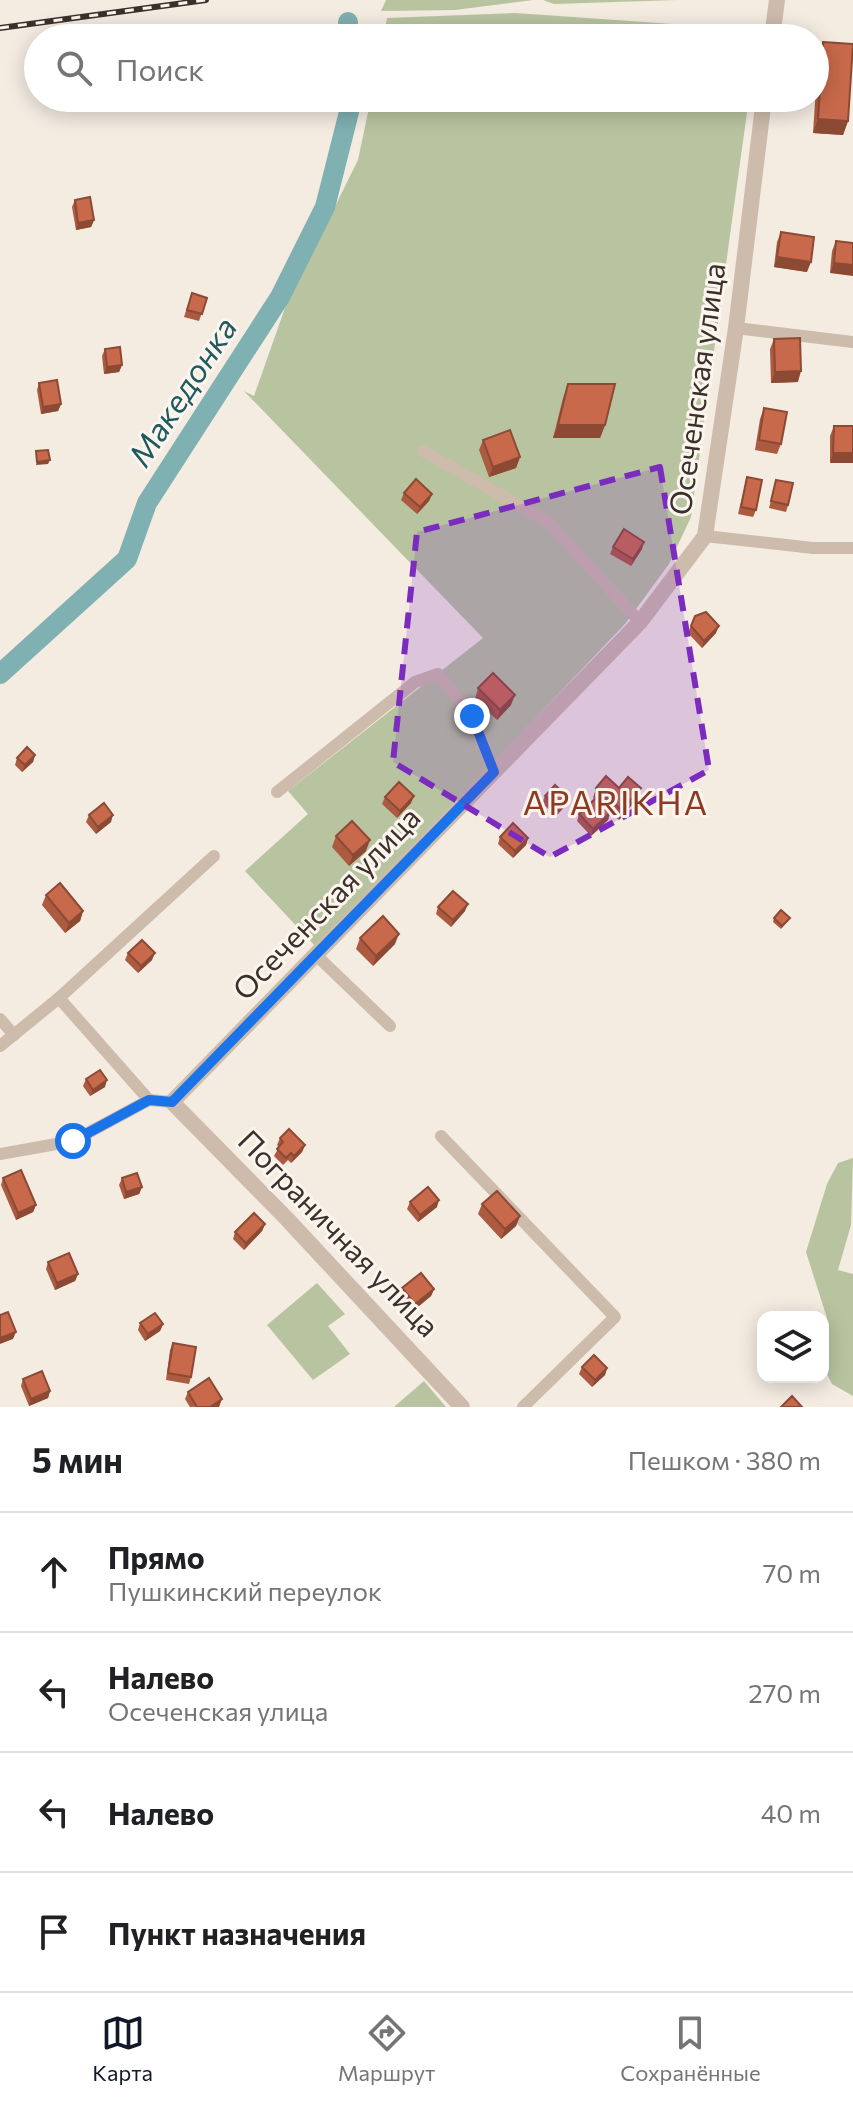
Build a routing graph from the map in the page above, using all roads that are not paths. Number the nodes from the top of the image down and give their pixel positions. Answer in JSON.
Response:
{"nodes":[{"id":1,"x":777,"y":0,"type":"edge"},
{"id":2,"x":774,"y":24,"type":"edge"},
{"id":3,"x":762,"y":112,"type":"edge"},
{"id":4,"x":736,"y":328,"type":"junction"},
{"id":5,"x":853,"y":342,"type":"edge"},
{"id":6,"x":423,"y":451,"type":"dead end"},
{"id":7,"x":705,"y":536,"type":"junction"},
{"id":8,"x":853,"y":548,"type":"edge"},
{"id":9,"x":640,"y":622,"type":"junction"},
{"id":10,"x":494,"y":772,"type":"junction"},
{"id":11,"x":277,"y":792,"type":"dead end"},
{"id":12,"x":214,"y":856,"type":"dead end"},
{"id":13,"x":317,"y":956,"type":"junction"},
{"id":14,"x":59,"y":998,"type":"junction"},
{"id":15,"x":0,"y":1019,"type":"edge"},
{"id":16,"x":390,"y":1026,"type":"dead end"},
{"id":17,"x":14,"y":1035,"type":"junction"},
{"id":18,"x":0,"y":1046,"type":"edge"},
{"id":19,"x":149,"y":1100,"type":"junction"},
{"id":20,"x":172,"y":1102,"type":"junction"},
{"id":21,"x":441,"y":1136,"type":"dead end"},
{"id":22,"x":0,"y":1154,"type":"edge"},
{"id":23,"x":462,"y":1407,"type":"edge"},
{"id":24,"x":523,"y":1407,"type":"edge"}],
"edges":[{"from":1,"to":2,"type":"street"},
{"from":3,"to":4,"type":"street","name":"Осеченская улица"},
{"from":4,"to":5,"type":"street"},
{"from":4,"to":7,"type":"street","name":"Осеченская улица"},
{"from":6,"to":9,"type":"street"},
{"from":7,"to":8,"type":"street"},
{"from":7,"to":9,"type":"street","name":"Осеченская улица"},
{"from":9,"to":10,"type":"street","name":"Осеченская улица"},
{"from":10,"to":11,"type":"street"},
{"from":10,"to":13,"type":"street","name":"Осеченская улица"},
{"from":12,"to":14,"type":"street"},
{"from":13,"to":16,"type":"street"},
{"from":13,"to":20,"type":"street","name":"Осеченская улица"},
{"from":14,"to":17,"type":"street"},
{"from":14,"to":19,"type":"street"},
{"from":15,"to":17,"type":"street"},
{"from":17,"to":18,"type":"street"},
{"from":19,"to":20,"type":"street"},
{"from":19,"to":22,"type":"street"},
{"from":20,"to":23,"type":"street","name":"Пограничная улица"},
{"from":21,"to":24,"type":"street"}]}
